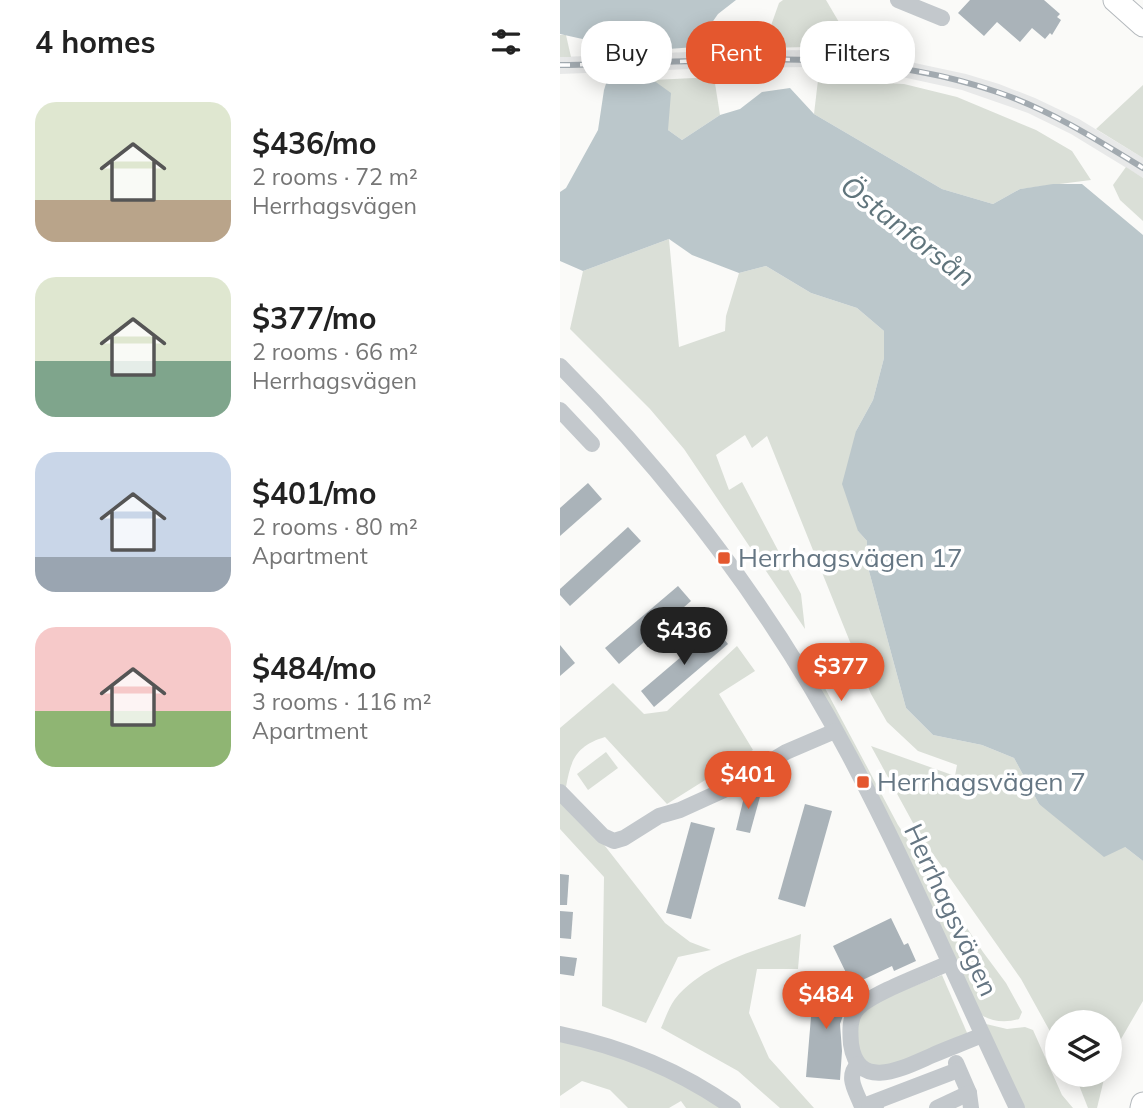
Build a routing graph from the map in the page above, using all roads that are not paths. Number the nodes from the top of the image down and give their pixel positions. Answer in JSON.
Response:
{"nodes":[{"id":1,"x":898,"y":0,"type":"edge"},
{"id":2,"x":942,"y":18,"type":"dead end"},
{"id":3,"x":560,"y":366,"type":"edge"},
{"id":4,"x":560,"y":410,"type":"edge"},
{"id":5,"x":592,"y":444,"type":"dead end"},
{"id":6,"x":835,"y":731,"type":"junction"},
{"id":7,"x":560,"y":792,"type":"edge"},
{"id":8,"x":948,"y":963,"type":"junction"},
{"id":9,"x":560,"y":1034,"type":"edge"},
{"id":10,"x":982,"y":1035,"type":"junction"},
{"id":11,"x":951,"y":1047,"type":"junction"},
{"id":12,"x":858,"y":1064,"type":"junction"},
{"id":13,"x":958,"y":1070,"type":"junction"},
{"id":14,"x":970,"y":1101,"type":"edge"},
{"id":15,"x":875,"y":1106,"type":"edge"},
{"id":16,"x":733,"y":1108,"type":"edge"},
{"id":17,"x":937,"y":1108,"type":"edge"},
{"id":18,"x":1017,"y":1108,"type":"edge"}],
"edges":[{"from":1,"to":2,"type":"street"},
{"from":3,"to":6,"type":"street","name":"Herrhagsvägen"},
{"from":4,"to":5,"type":"street"},
{"from":6,"to":7,"type":"street"},
{"from":6,"to":8,"type":"street","name":"Herrhagsvägen"},
{"from":8,"to":10,"type":"street","name":"Herrhagsvägen"},
{"from":8,"to":12,"type":"street"},
{"from":9,"to":16,"type":"street"},
{"from":10,"to":11,"type":"street"},
{"from":10,"to":18,"type":"street","name":"Herrhagsvägen"},
{"from":11,"to":12,"type":"street"},
{"from":11,"to":13,"type":"street"},
{"from":12,"to":15,"type":"street"},
{"from":13,"to":14,"type":"street"},
{"from":13,"to":15,"type":"street"},
{"from":14,"to":17,"type":"street"}]}
